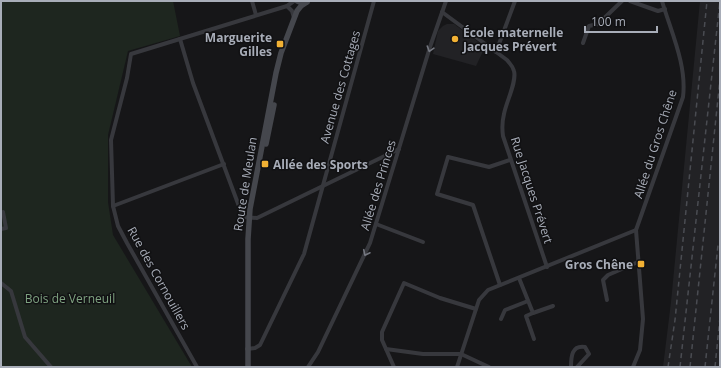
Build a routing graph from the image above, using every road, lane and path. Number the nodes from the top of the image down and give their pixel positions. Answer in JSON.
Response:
{"nodes":[{"id":1,"x":252,"y":1,"type":"edge"},
{"id":2,"x":296,"y":1,"type":"edge"},
{"id":3,"x":308,"y":1,"type":"edge"},
{"id":4,"x":374,"y":1,"type":"edge"},
{"id":5,"x":446,"y":1,"type":"edge"},
{"id":6,"x":515,"y":1,"type":"edge"},
{"id":7,"x":622,"y":1,"type":"edge"},
{"id":8,"x":630,"y":1,"type":"edge"},
{"id":9,"x":662,"y":1,"type":"edge"},
{"id":10,"x":287,"y":6,"type":"junction"},
{"id":11,"x":665,"y":9,"type":"junction"},
{"id":12,"x":297,"y":11,"type":"junction"},
{"id":13,"x":442,"y":12,"type":"junction"},
{"id":14,"x":256,"y":15,"type":"junction"},
{"id":15,"x":294,"y":18,"type":"junction"},
{"id":16,"x":180,"y":39,"type":"junction"},
{"id":17,"x":583,"y":43,"type":"dead end"},
{"id":18,"x":496,"y":52,"type":"junction"},
{"id":19,"x":399,"y":149,"type":"junction"},
{"id":20,"x":510,"y":160,"type":"junction"},
{"id":21,"x":224,"y":164,"type":"junction"},
{"id":22,"x":322,"y":186,"type":"junction"},
{"id":23,"x":113,"y":206,"type":"junction"},
{"id":24,"x":1,"y":213,"type":"edge"},
{"id":25,"x":251,"y":218,"type":"junction"},
{"id":26,"x":376,"y":224,"type":"junction"},
{"id":27,"x":1,"y":229,"type":"edge"},
{"id":28,"x":636,"y":230,"type":"junction"},
{"id":29,"x":423,"y":242,"type":"dead end"},
{"id":30,"x":638,"y":262,"type":"junction"},
{"id":31,"x":547,"y":267,"type":"junction"},
{"id":32,"x":519,"y":278,"type":"junction"},
{"id":33,"x":1,"y":283,"type":"edge"},
{"id":34,"x":500,"y":285,"type":"junction"},
{"id":35,"x":607,"y":300,"type":"dead end"},
{"id":36,"x":528,"y":301,"type":"junction"},
{"id":37,"x":552,"y":306,"type":"dead end"},
{"id":38,"x":476,"y":309,"type":"junction"},
{"id":39,"x":533,"y":313,"type":"junction"},
{"id":40,"x":501,"y":319,"type":"dead end"},
{"id":41,"x":534,"y":339,"type":"dead end"},
{"id":42,"x":249,"y":349,"type":"junction"},
{"id":43,"x":386,"y":349,"type":"junction"},
{"id":44,"x":461,"y":354,"type":"junction"},
{"id":45,"x":51,"y":367,"type":"edge"},
{"id":46,"x":198,"y":367,"type":"edge"},
{"id":47,"x":248,"y":367,"type":"edge"},
{"id":48,"x":252,"y":367,"type":"edge"},
{"id":49,"x":308,"y":367,"type":"edge"},
{"id":50,"x":394,"y":367,"type":"edge"},
{"id":51,"x":457,"y":367,"type":"edge"},
{"id":52,"x":489,"y":367,"type":"edge"},
{"id":53,"x":571,"y":367,"type":"edge"},
{"id":54,"x":578,"y":367,"type":"edge"},
{"id":55,"x":633,"y":367,"type":"edge"}],
"edges":[{"from":1,"to":14,"type":"street"},
{"from":2,"to":3,"type":"main road"},
{"from":2,"to":10,"type":"street"},
{"from":2,"to":12,"type":"main road","name":"Route de Meulan"},
{"from":3,"to":12,"type":"main road","name":"Route de Meulan"},
{"from":4,"to":22,"type":"street","name":"Avenue des Cottages"},
{"from":5,"to":13,"type":"street","name":"Allée des Princes"},
{"from":6,"to":18,"type":"street"},
{"from":7,"to":17,"type":"street"},
{"from":8,"to":11,"type":"street"},
{"from":9,"to":11,"type":"street","name":"Allée du Gros Chêne"},
{"from":10,"to":14,"type":"street"},
{"from":10,"to":15,"type":"street"},
{"from":11,"to":28,"type":"street","name":"Allée du Gros Chêne"},
{"from":12,"to":15,"type":"main road","name":"Route de Meulan"},
{"from":13,"to":18,"type":"street","name":"Rue Jacques Prévert"},
{"from":13,"to":19,"type":"street","name":"Allée des Princes","one_way":true},
{"from":14,"to":16,"type":"street"},
{"from":15,"to":25,"type":"main road","name":"Route de Meulan"},
{"from":16,"to":21,"type":"street"},
{"from":16,"to":23,"type":"street","name":"Rue des Cornouillers"},
{"from":18,"to":20,"type":"street","name":"Rue Jacques Prévert"},
{"from":19,"to":22,"type":"street"},
{"from":19,"to":26,"type":"street","name":"Allée des Princes"},
{"from":20,"to":31,"type":"street","name":"Rue Jacques Prévert"},
{"from":20,"to":34,"type":"street"},
{"from":21,"to":23,"type":"street"},
{"from":21,"to":25,"type":"street"},
{"from":22,"to":25,"type":"street"},
{"from":22,"to":42,"type":"street","name":"Avenue des Cottages"},
{"from":23,"to":46,"type":"street","name":"Rue des Cornouillers"},
{"from":24,"to":27,"type":"street"},
{"from":25,"to":42,"type":"main road","name":"Route de Meulan"},
{"from":26,"to":29,"type":"street"},
{"from":26,"to":49,"type":"street","name":"Allée des Princes","one_way":true},
{"from":28,"to":30,"type":"street","name":"Allée du Gros Chêne"},
{"from":28,"to":31,"type":"street"},
{"from":30,"to":35,"type":"street"},
{"from":30,"to":55,"type":"street","name":"Allée du Gros Chêne"},
{"from":31,"to":32,"type":"street"},
{"from":32,"to":34,"type":"street"},
{"from":32,"to":36,"type":"street"},
{"from":33,"to":45,"type":"street"},
{"from":34,"to":38,"type":"street"},
{"from":36,"to":39,"type":"street"},
{"from":36,"to":40,"type":"street"},
{"from":37,"to":39,"type":"street"},
{"from":38,"to":43,"type":"street"},
{"from":38,"to":44,"type":"street"},
{"from":39,"to":41,"type":"street"},
{"from":42,"to":47,"type":"main road","name":"Route de Meulan"},
{"from":42,"to":48,"type":"main road","name":"Route de Meulan"},
{"from":43,"to":44,"type":"street"},
{"from":43,"to":50,"type":"street"},
{"from":44,"to":51,"type":"street"},
{"from":44,"to":52,"type":"street"},
{"from":53,"to":54,"type":"street"}]}
